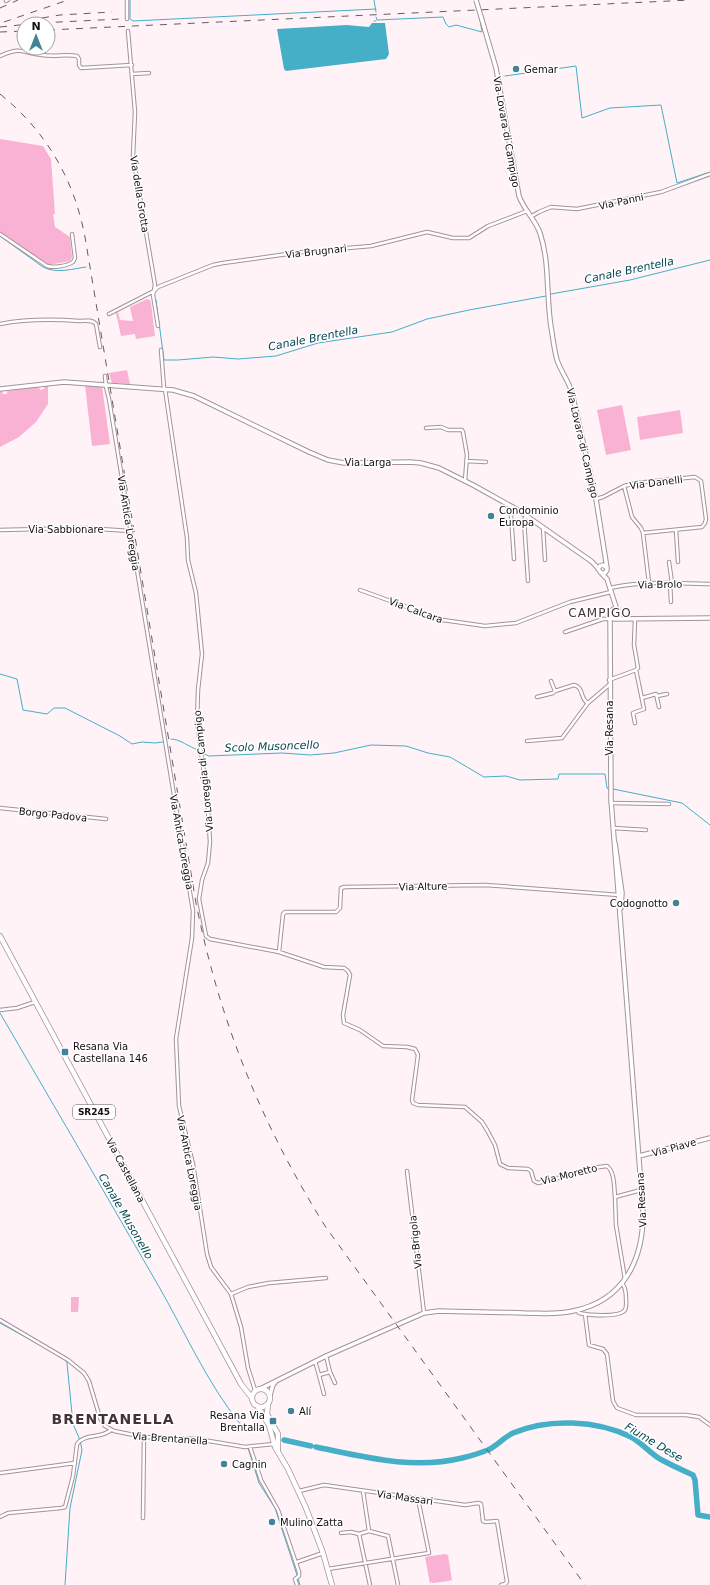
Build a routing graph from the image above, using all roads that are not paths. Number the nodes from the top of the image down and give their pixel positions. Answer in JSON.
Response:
{"nodes":[{"id":1,"x":127,"y":0,"type":"edge"},
{"id":2,"x":476,"y":0,"type":"edge"},
{"id":3,"x":127,"y":19,"type":"dead end"},
{"id":4,"x":128,"y":31,"type":"dead end"},
{"id":5,"x":0,"y":56,"type":"edge"},
{"id":6,"x":132,"y":65,"type":"junction"},
{"id":7,"x":149,"y":72,"type":"dead end"},
{"id":8,"x":132,"y":74,"type":"junction"},
{"id":9,"x":710,"y":174,"type":"edge"},
{"id":10,"x":527,"y":211,"type":"junction"},
{"id":11,"x":532,"y":216,"type":"junction"},
{"id":12,"x":0,"y":234,"type":"edge"},
{"id":13,"x":72,"y":234,"type":"dead end"},
{"id":14,"x":154,"y":291,"type":"junction"},
{"id":15,"x":109,"y":314,"type":"dead end"},
{"id":16,"x":0,"y":324,"type":"edge"},
{"id":17,"x":158,"y":326,"type":"dead end"},
{"id":18,"x":100,"y":347,"type":"dead end"},
{"id":19,"x":161,"y":350,"type":"dead end"},
{"id":20,"x":105,"y":376,"type":"dead end"},
{"id":21,"x":106,"y":385,"type":"junction"},
{"id":22,"x":0,"y":389,"type":"edge"},
{"id":23,"x":165,"y":389,"type":"junction"},
{"id":24,"x":426,"y":428,"type":"dead end"},
{"id":25,"x":466,"y":461,"type":"junction"},
{"id":26,"x":486,"y":462,"type":"dead end"},
{"id":27,"x":466,"y":481,"type":"junction"},
{"id":28,"x":624,"y":486,"type":"junction"},
{"id":29,"x":596,"y":499,"type":"junction"},
{"id":30,"x":514,"y":508,"type":"junction"},
{"id":31,"x":526,"y":516,"type":"junction"},
{"id":32,"x":543,"y":527,"type":"junction"},
{"id":33,"x":0,"y":530,"type":"edge"},
{"id":34,"x":676,"y":530,"type":"junction"},
{"id":35,"x":131,"y":531,"type":"junction"},
{"id":36,"x":643,"y":533,"type":"junction"},
{"id":37,"x":606,"y":556,"type":"junction"},
{"id":38,"x":514,"y":559,"type":"dead end"},
{"id":39,"x":545,"y":560,"type":"dead end"},
{"id":40,"x":669,"y":562,"type":"dead end"},
{"id":41,"x":678,"y":562,"type":"dead end"},
{"id":42,"x":601,"y":566,"type":"junction"},
{"id":43,"x":607,"y":569,"type":"junction"},
{"id":44,"x":602,"y":574,"type":"junction"},
{"id":45,"x":528,"y":581,"type":"dead end"},
{"id":46,"x":649,"y":583,"type":"junction"},
{"id":47,"x":671,"y":583,"type":"junction"},
{"id":48,"x":710,"y":584,"type":"edge"},
{"id":49,"x":610,"y":589,"type":"junction"},
{"id":50,"x":360,"y":590,"type":"dead end"},
{"id":51,"x":613,"y":599,"type":"junction"},
{"id":52,"x":671,"y":602,"type":"dead end"},
{"id":53,"x":618,"y":611,"type":"junction"},
{"id":54,"x":612,"y":616,"type":"junction"},
{"id":55,"x":710,"y":618,"type":"edge"},
{"id":56,"x":603,"y":619,"type":"junction"},
{"id":57,"x":629,"y":619,"type":"junction"},
{"id":58,"x":635,"y":619,"type":"junction"},
{"id":59,"x":565,"y":632,"type":"dead end"},
{"id":60,"x":636,"y":670,"type":"junction"},
{"id":61,"x":551,"y":681,"type":"dead end"},
{"id":62,"x":609,"y":682,"type":"junction"},
{"id":63,"x":555,"y":691,"type":"junction"},
{"id":64,"x":667,"y":694,"type":"dead end"},
{"id":65,"x":657,"y":696,"type":"junction"},
{"id":66,"x":537,"y":697,"type":"dead end"},
{"id":67,"x":642,"y":698,"type":"junction"},
{"id":68,"x":588,"y":703,"type":"junction"},
{"id":69,"x":659,"y":707,"type":"dead end"},
{"id":70,"x":635,"y":723,"type":"dead end"},
{"id":71,"x":527,"y":741,"type":"dead end"},
{"id":72,"x":611,"y":803,"type":"junction"},
{"id":73,"x":669,"y":804,"type":"dead end"},
{"id":74,"x":0,"y":808,"type":"edge"},
{"id":75,"x":106,"y":819,"type":"dead end"},
{"id":76,"x":613,"y":828,"type":"junction"},
{"id":77,"x":646,"y":830,"type":"dead end"},
{"id":78,"x":620,"y":895,"type":"junction"},
{"id":79,"x":0,"y":936,"type":"edge"},
{"id":80,"x":279,"y":952,"type":"junction"},
{"id":81,"x":35,"y":1002,"type":"junction"},
{"id":82,"x":0,"y":1010,"type":"edge"},
{"id":83,"x":710,"y":1138,"type":"edge"},
{"id":84,"x":639,"y":1156,"type":"junction"},
{"id":85,"x":407,"y":1171,"type":"dead end"},
{"id":86,"x":641,"y":1190,"type":"junction"},
{"id":87,"x":615,"y":1198,"type":"junction"},
{"id":88,"x":326,"y":1278,"type":"dead end"},
{"id":89,"x":623,"y":1281,"type":"junction"},
{"id":90,"x":231,"y":1294,"type":"junction"},
{"id":91,"x":577,"y":1310,"type":"junction"},
{"id":92,"x":424,"y":1313,"type":"junction"},
{"id":93,"x":585,"y":1314,"type":"junction"},
{"id":94,"x":0,"y":1320,"type":"edge"},
{"id":95,"x":326,"y":1356,"type":"junction"},
{"id":96,"x":230,"y":1361,"type":"junction"},
{"id":97,"x":315,"y":1361,"type":"junction"},
{"id":98,"x":330,"y":1372,"type":"junction"},
{"id":99,"x":319,"y":1375,"type":"junction"},
{"id":100,"x":276,"y":1380,"type":"junction"},
{"id":101,"x":335,"y":1383,"type":"dead end"},
{"id":102,"x":256,"y":1390,"type":"junction"},
{"id":103,"x":324,"y":1394,"type":"dead end"},
{"id":104,"x":270,"y":1395,"type":"junction"},
{"id":105,"x":250,"y":1396,"type":"junction"},
{"id":106,"x":268,"y":1405,"type":"junction"},
{"id":107,"x":258,"y":1407,"type":"junction"},
{"id":108,"x":710,"y":1425,"type":"edge"},
{"id":109,"x":274,"y":1428,"type":"junction"},
{"id":110,"x":111,"y":1430,"type":"junction"},
{"id":111,"x":272,"y":1436,"type":"junction"},
{"id":112,"x":144,"y":1437,"type":"junction"},
{"id":113,"x":274,"y":1444,"type":"junction"},
{"id":114,"x":265,"y":1445,"type":"junction"},
{"id":115,"x":250,"y":1447,"type":"junction"},
{"id":116,"x":278,"y":1451,"type":"junction"},
{"id":117,"x":75,"y":1463,"type":"junction"},
{"id":118,"x":0,"y":1472,"type":"edge"},
{"id":119,"x":299,"y":1491,"type":"junction"},
{"id":120,"x":363,"y":1491,"type":"junction"},
{"id":121,"x":418,"y":1499,"type":"junction"},
{"id":122,"x":0,"y":1517,"type":"edge"},
{"id":123,"x":143,"y":1518,"type":"dead end"},
{"id":124,"x":369,"y":1531,"type":"junction"},
{"id":125,"x":340,"y":1533,"type":"dead end"},
{"id":126,"x":359,"y":1534,"type":"junction"},
{"id":127,"x":323,"y":1553,"type":"junction"},
{"id":128,"x":393,"y":1558,"type":"junction"},
{"id":129,"x":296,"y":1562,"type":"junction"},
{"id":130,"x":366,"y":1563,"type":"junction"},
{"id":131,"x":328,"y":1569,"type":"junction"},
{"id":132,"x":297,"y":1585,"type":"edge"},
{"id":133,"x":332,"y":1585,"type":"edge"},
{"id":134,"x":370,"y":1585,"type":"edge"},
{"id":135,"x":398,"y":1585,"type":"edge"},
{"id":136,"x":501,"y":1585,"type":"edge"}],
"edges":[{"from":1,"to":3,"type":"street"},
{"from":2,"to":10,"type":"street","name":"Via Lovara di Campigo","bridge":true},
{"from":4,"to":6,"type":"street","name":"Via della Grotta"},
{"from":5,"to":6,"type":"street"},
{"from":6,"to":8,"type":"street","name":"Via della Grotta"},
{"from":7,"to":8,"type":"street"},
{"from":8,"to":14,"type":"street","name":"Via della Grotta"},
{"from":9,"to":11,"type":"street","name":"Via Panni"},
{"from":10,"to":11,"type":"street","name":"Via Lovara di Campigo"},
{"from":10,"to":14,"type":"street","name":"Via Brugnari"},
{"from":11,"to":29,"type":"street","name":"Via Lovara di Campigo"},
{"from":12,"to":13,"type":"street"},
{"from":14,"to":15,"type":"street","name":"Via Brugnari"},
{"from":14,"to":17,"type":"street"},
{"from":16,"to":18,"type":"street"},
{"from":19,"to":23,"type":"street","name":"Via Loreggia di Campigo"},
{"from":20,"to":21,"type":"street","name":"Via Antica Loreggia"},
{"from":21,"to":22,"type":"street","name":"Via Larga"},
{"from":21,"to":23,"type":"street","name":"Via Larga"},
{"from":21,"to":35,"type":"street","name":"Via Antica Loreggia"},
{"from":23,"to":27,"type":"street","name":"Via Larga"},
{"from":23,"to":80,"type":"street","name":"Via Loreggia di Campigo"},
{"from":24,"to":25,"type":"street"},
{"from":25,"to":26,"type":"street"},
{"from":25,"to":27,"type":"street"},
{"from":27,"to":30,"type":"street","name":"Via Larga"},
{"from":28,"to":29,"type":"street","name":"Via Danelli"},
{"from":28,"to":34,"type":"street","name":"Via Danelli"},
{"from":28,"to":36,"type":"street"},
{"from":29,"to":37,"type":"street","name":"Via Lovara di Campigo"},
{"from":30,"to":31,"type":"street","name":"Via Larga"},
{"from":30,"to":38,"type":"street"},
{"from":31,"to":32,"type":"street","name":"Via Larga"},
{"from":31,"to":45,"type":"street"},
{"from":32,"to":39,"type":"street"},
{"from":32,"to":42,"type":"street","name":"Via Larga"},
{"from":33,"to":35,"type":"street","name":"Via Sabbionare"},
{"from":34,"to":36,"type":"street"},
{"from":34,"to":41,"type":"street"},
{"from":35,"to":90,"type":"street","name":"Via Antica Loreggia"},
{"from":36,"to":46,"type":"street"},
{"from":37,"to":42,"type":"street"},
{"from":37,"to":43,"type":"street","name":"Via Lovara di Campigo"},
{"from":40,"to":47,"type":"street"},
{"from":42,"to":43,"type":"street"},
{"from":42,"to":44,"type":"street","name":"Via Lovara di Campigo"},
{"from":43,"to":44,"type":"street"},
{"from":43,"to":49,"type":"street","name":"Via Lovara di Campigo"},
{"from":44,"to":49,"type":"street","name":"Via Lovara di Campigo"},
{"from":46,"to":47,"type":"street","name":"Via Brolo"},
{"from":46,"to":49,"type":"street","name":"Via Brolo"},
{"from":47,"to":48,"type":"street","name":"Via Brolo"},
{"from":47,"to":52,"type":"street"},
{"from":49,"to":50,"type":"street","name":"Via Calcara"},
{"from":49,"to":51,"type":"street","name":"Via Lovara di Campigo"},
{"from":51,"to":53,"type":"street","name":"Via Lovara di Campigo"},
{"from":51,"to":54,"type":"street","name":"Via Lovara di Campigo"},
{"from":53,"to":54,"type":"street"},
{"from":53,"to":54,"type":"street"},
{"from":53,"to":57,"type":"street"},
{"from":54,"to":56,"type":"street"},
{"from":54,"to":56,"type":"street"},
{"from":54,"to":57,"type":"street"},
{"from":54,"to":62,"type":"street","name":"Via Resana"},
{"from":55,"to":58,"type":"street"},
{"from":56,"to":59,"type":"street"},
{"from":57,"to":58,"type":"street"},
{"from":58,"to":60,"type":"street"},
{"from":60,"to":62,"type":"street"},
{"from":60,"to":67,"type":"street"},
{"from":61,"to":63,"type":"street"},
{"from":62,"to":68,"type":"street"},
{"from":62,"to":72,"type":"street","name":"Via Resana"},
{"from":63,"to":66,"type":"street"},
{"from":63,"to":68,"type":"street"},
{"from":64,"to":65,"type":"street"},
{"from":65,"to":67,"type":"street"},
{"from":65,"to":69,"type":"street"},
{"from":67,"to":70,"type":"street"},
{"from":68,"to":71,"type":"street"},
{"from":72,"to":73,"type":"street"},
{"from":72,"to":76,"type":"street","name":"Via Resana"},
{"from":74,"to":75,"type":"street","name":"Borgo Padova"},
{"from":76,"to":77,"type":"street"},
{"from":76,"to":78,"type":"street","name":"Via Resana"},
{"from":78,"to":80,"type":"street","name":"Via Alture"},
{"from":78,"to":84,"type":"street","name":"Via Resana"},
{"from":79,"to":81,"type":"main road","name":"Via Castellana","number":"SR245"},
{"from":80,"to":87,"type":"street","name":"Via Moretto"},
{"from":81,"to":82,"type":"street"},
{"from":81,"to":96,"type":"main road","name":"Via Castellana","number":"SR245"},
{"from":83,"to":84,"type":"street","name":"Via Piave"},
{"from":84,"to":86,"type":"street","name":"Via Resana"},
{"from":85,"to":92,"type":"street","name":"Via Brigola"},
{"from":86,"to":87,"type":"street"},
{"from":86,"to":89,"type":"street","name":"Via Resana"},
{"from":87,"to":89,"type":"street"},
{"from":88,"to":90,"type":"street"},
{"from":89,"to":91,"type":"street","name":"Via Resana"},
{"from":89,"to":93,"type":"street"},
{"from":90,"to":102,"type":"street","name":"Via Antica Loreggia"},
{"from":91,"to":92,"type":"street","name":"Via Resana"},
{"from":91,"to":93,"type":"street"},
{"from":92,"to":95,"type":"street","name":"Via Resana"},
{"from":93,"to":108,"type":"street"},
{"from":94,"to":110,"type":"street"},
{"from":95,"to":97,"type":"street"},
{"from":95,"to":98,"type":"street"},
{"from":96,"to":102,"type":"main road","name":"Via Castellana","number":"SR245"},
{"from":96,"to":105,"type":"main road","name":"Via Castellana","number":"SR245"},
{"from":97,"to":99,"type":"street"},
{"from":97,"to":100,"type":"street"},
{"from":98,"to":99,"type":"street"},
{"from":98,"to":101,"type":"street"},
{"from":99,"to":103,"type":"street"},
{"from":100,"to":102,"type":"street"},
{"from":100,"to":104,"type":"street"},
{"from":102,"to":104,"type":"main road","number":"SR245"},
{"from":102,"to":105,"type":"main road"},
{"from":104,"to":106,"type":"main road","number":"SR245"},
{"from":105,"to":107,"type":"main road","number":"SR245"},
{"from":106,"to":107,"type":"main road"},
{"from":106,"to":109,"type":"main road","number":"SR245"},
{"from":107,"to":111,"type":"main road","number":"SR245"},
{"from":109,"to":113,"type":"street"},
{"from":109,"to":116,"type":"main road","number":"SR245"},
{"from":110,"to":112,"type":"street","name":"Via Brentanella"},
{"from":110,"to":117,"type":"street"},
{"from":111,"to":113,"type":"main road","number":"SR245"},
{"from":111,"to":114,"type":"street"},
{"from":112,"to":115,"type":"street","name":"Via Brentanella"},
{"from":112,"to":123,"type":"street"},
{"from":113,"to":114,"type":"street","name":"Via Brentanella"},
{"from":113,"to":116,"type":"main road","number":"SR245"},
{"from":114,"to":115,"type":"street","name":"Via Brentanella"},
{"from":115,"to":129,"type":"street"},
{"from":116,"to":119,"type":"main road","number":"SR245"},
{"from":117,"to":118,"type":"street"},
{"from":117,"to":122,"type":"street"},
{"from":119,"to":120,"type":"street","name":"Via Massari"},
{"from":119,"to":127,"type":"main road","number":"SR245"},
{"from":120,"to":121,"type":"street","name":"Via Massari"},
{"from":120,"to":124,"type":"street"},
{"from":121,"to":128,"type":"street"},
{"from":121,"to":136,"type":"street","name":"Via Massari"},
{"from":124,"to":126,"type":"street"},
{"from":124,"to":128,"type":"street"},
{"from":125,"to":126,"type":"street"},
{"from":126,"to":130,"type":"street"},
{"from":127,"to":129,"type":"street"},
{"from":127,"to":131,"type":"main road","number":"SR245"},
{"from":128,"to":130,"type":"street"},
{"from":128,"to":135,"type":"street"},
{"from":129,"to":132,"type":"street"},
{"from":130,"to":131,"type":"street"},
{"from":130,"to":134,"type":"street"},
{"from":131,"to":133,"type":"main road","number":"SR245"}]}
